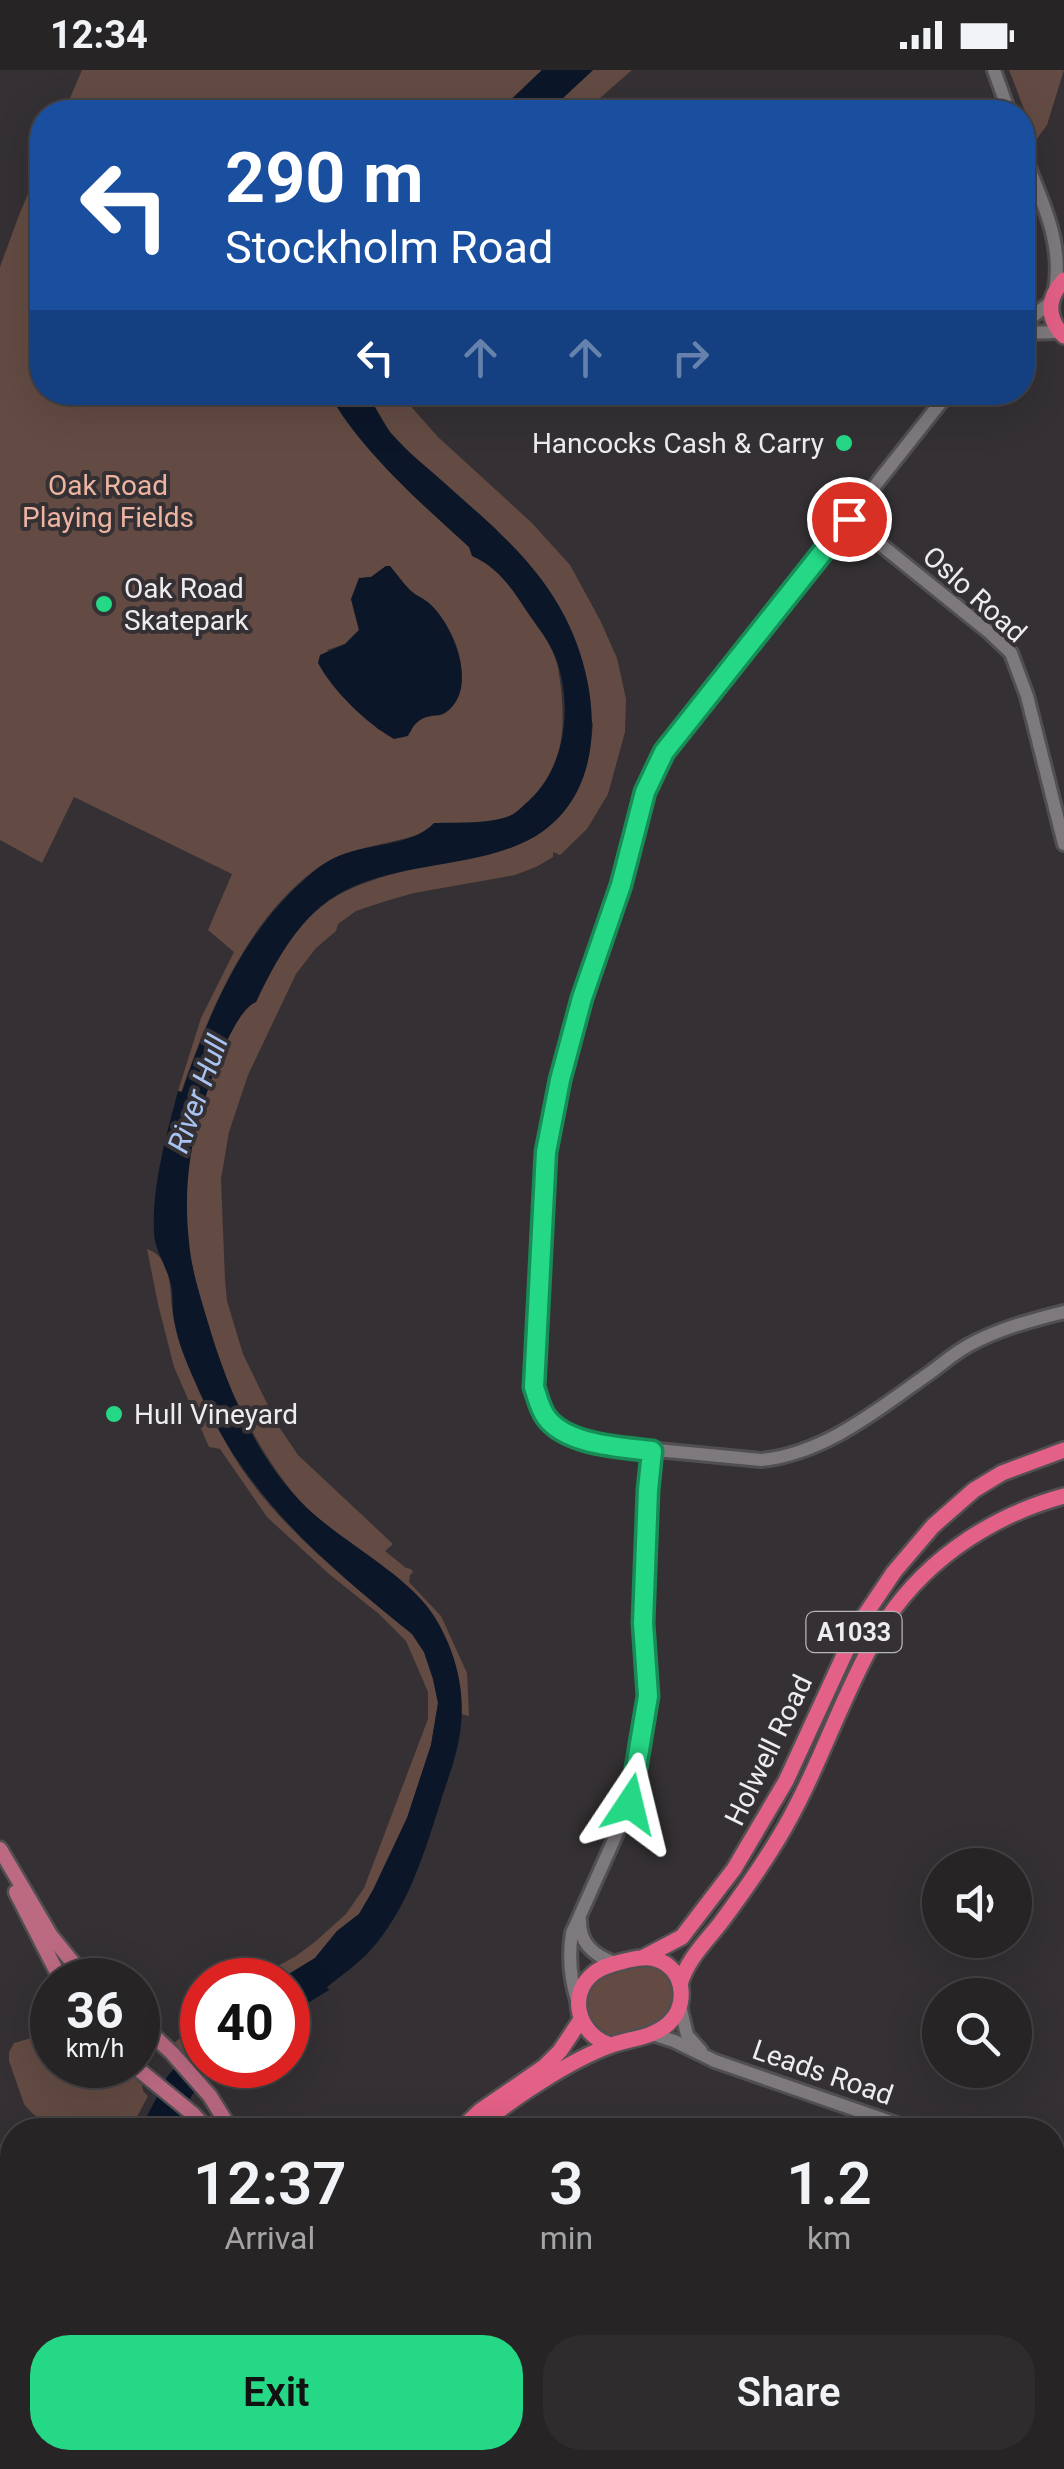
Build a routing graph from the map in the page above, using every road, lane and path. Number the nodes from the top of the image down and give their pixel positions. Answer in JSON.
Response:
{"nodes":[{"id":1,"x":994,"y":70,"type":"edge"},
{"id":2,"x":1005,"y":100,"type":"edge"},
{"id":3,"x":1035,"y":181,"type":"edge"},
{"id":4,"x":1050,"y":217,"type":"junction"},
{"id":5,"x":1064,"y":238,"type":"edge"},
{"id":6,"x":1056,"y":291,"type":"edge"},
{"id":7,"x":1035,"y":312,"type":"edge"},
{"id":8,"x":1035,"y":334,"type":"edge"},
{"id":9,"x":1062,"y":334,"type":"edge"},
{"id":10,"x":939,"y":405,"type":"edge"},
{"id":11,"x":849,"y":519,"type":"junction"},
{"id":12,"x":1064,"y":844,"type":"edge"},
{"id":13,"x":1064,"y":1312,"type":"edge"},
{"id":14,"x":1064,"y":1450,"type":"edge"},
{"id":15,"x":652,"y":1451,"type":"junction"},
{"id":16,"x":1064,"y":1496,"type":"edge"},
{"id":17,"x":0,"y":1850,"type":"edge"},
{"id":18,"x":581,"y":1913,"type":"junction"},
{"id":19,"x":644,"y":1956,"type":"junction"},
{"id":20,"x":51,"y":1958,"type":"edge"},
{"id":21,"x":69,"y":1958,"type":"edge"},
{"id":22,"x":615,"y":1963,"type":"junction"},
{"id":23,"x":680,"y":1984,"type":"junction"},
{"id":24,"x":578,"y":2003,"type":"junction"},
{"id":25,"x":680,"y":2006,"type":"junction"},
{"id":26,"x":580,"y":2021,"type":"junction"},
{"id":27,"x":652,"y":2034,"type":"junction"},
{"id":28,"x":160,"y":2042,"type":"edge"},
{"id":29,"x":610,"y":2045,"type":"junction"},
{"id":30,"x":715,"y":2062,"type":"junction"},
{"id":31,"x":159,"y":2088,"type":"edge"},
{"id":32,"x":196,"y":2118,"type":"edge"},
{"id":33,"x":223,"y":2118,"type":"edge"},
{"id":34,"x":472,"y":2118,"type":"edge"},
{"id":35,"x":492,"y":2118,"type":"edge"},
{"id":36,"x":879,"y":2118,"type":"edge"}],
"edges":[{"from":1,"to":2,"type":"street"},
{"from":3,"to":4,"type":"street"},
{"from":4,"to":5,"type":"street"},
{"from":4,"to":6,"type":"street"},
{"from":6,"to":7,"type":"street"},
{"from":6,"to":9,"type":"highway"},
{"from":8,"to":9,"type":"street"},
{"from":10,"to":11,"type":"street"},
{"from":11,"to":12,"type":"street","name":"Oslo Road"},
{"from":11,"to":15,"type":"street"},
{"from":13,"to":15,"type":"street"},
{"from":14,"to":19,"type":"highway","name":"Holwell Road","number":"A1033"},
{"from":15,"to":18,"type":"street"},
{"from":16,"to":23,"type":"highway","name":"Holwell Road","number":"A1033"},
{"from":17,"to":20,"type":"main road"},
{"from":17,"to":21,"type":"main road"},
{"from":18,"to":22,"type":"street"},
{"from":18,"to":24,"type":"street"},
{"from":19,"to":22,"type":"highway","number":"A1033"},
{"from":19,"to":23,"type":"highway"},
{"from":22,"to":24,"type":"highway"},
{"from":23,"to":25,"type":"highway"},
{"from":24,"to":26,"type":"highway"},
{"from":25,"to":27,"type":"highway"},
{"from":25,"to":30,"type":"street","name":"Leads Road"},
{"from":26,"to":29,"type":"highway"},
{"from":26,"to":34,"type":"highway"},
{"from":27,"to":29,"type":"highway"},
{"from":27,"to":30,"type":"street","name":"Leads Road"},
{"from":28,"to":33,"type":"main road"},
{"from":29,"to":35,"type":"highway"},
{"from":30,"to":36,"type":"street","name":"Leads Road"},
{"from":31,"to":32,"type":"main road"}]}
